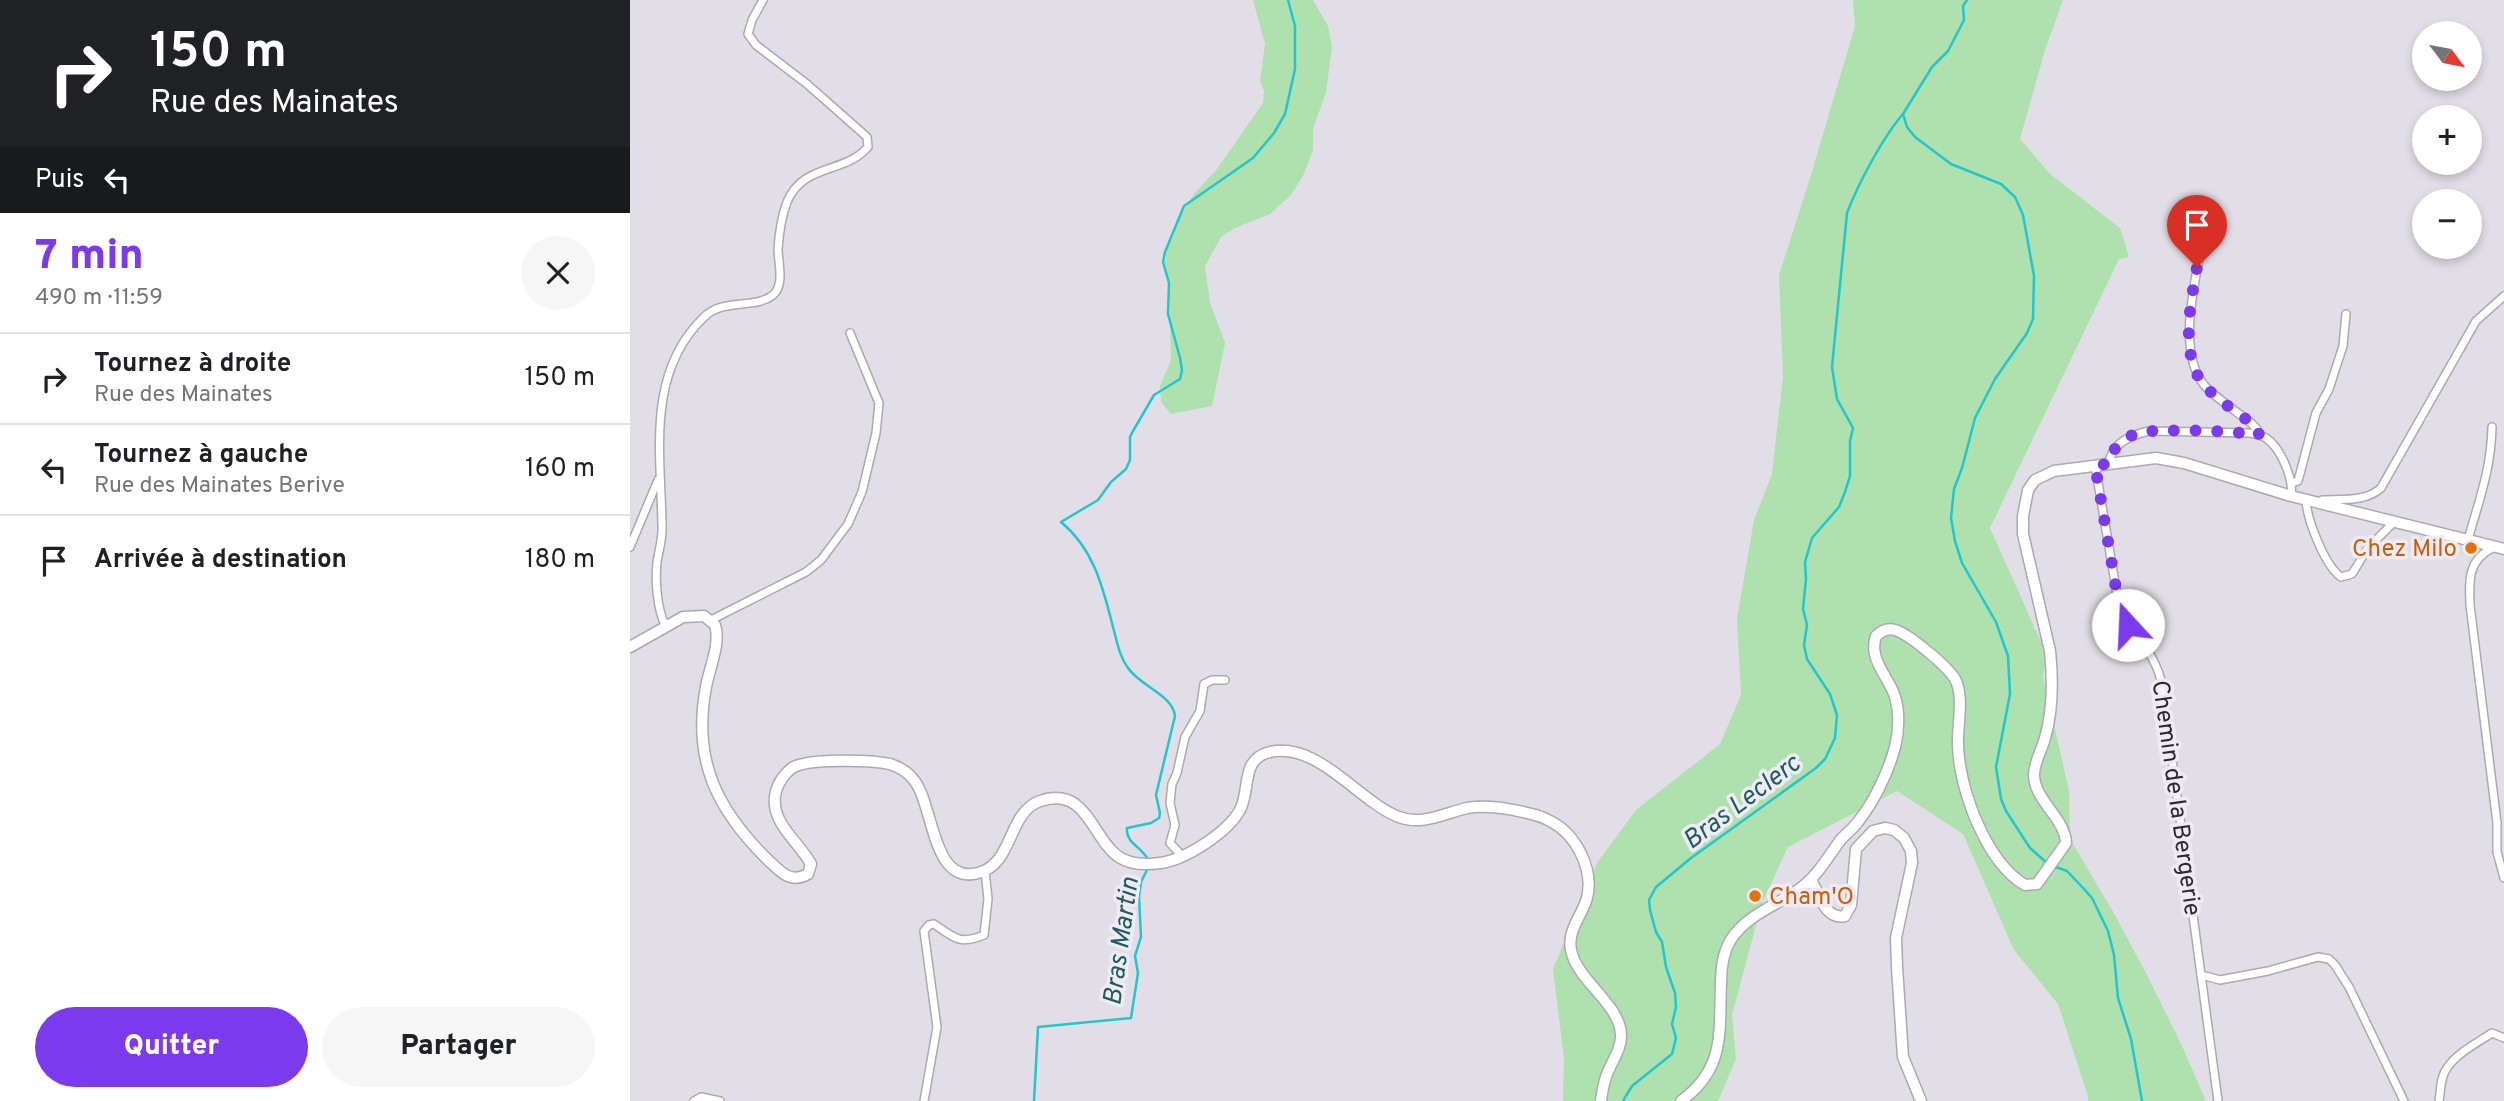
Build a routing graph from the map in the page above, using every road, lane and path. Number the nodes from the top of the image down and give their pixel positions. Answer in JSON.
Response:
{"nodes":[{"id":1,"x":763,"y":0,"type":"edge"},
{"id":2,"x":2201,"y":249,"type":"dead end"},
{"id":3,"x":2504,"y":296,"type":"edge"},
{"id":4,"x":2346,"y":314,"type":"dead end"},
{"id":5,"x":850,"y":333,"type":"dead end"},
{"id":6,"x":2492,"y":427,"type":"dead end"},
{"id":7,"x":2259,"y":435,"type":"junction"},
{"id":8,"x":2109,"y":464,"type":"junction"},
{"id":9,"x":2095,"y":465,"type":"junction"},
{"id":10,"x":659,"y":478,"type":"junction"},
{"id":11,"x":2292,"y":483,"type":"junction"},
{"id":12,"x":2291,"y":496,"type":"junction"},
{"id":13,"x":2306,"y":500,"type":"junction"},
{"id":14,"x":2319,"y":504,"type":"junction"},
{"id":15,"x":2394,"y":522,"type":"junction"},
{"id":16,"x":2468,"y":540,"type":"junction"},
{"id":17,"x":630,"y":547,"type":"edge"},
{"id":18,"x":2500,"y":548,"type":"edge"},
{"id":19,"x":711,"y":620,"type":"junction"},
{"id":20,"x":665,"y":625,"type":"junction"},
{"id":21,"x":630,"y":647,"type":"edge"},
{"id":22,"x":1225,"y":681,"type":"dead end"},
{"id":23,"x":1184,"y":857,"type":"junction"},
{"id":24,"x":985,"y":871,"type":"junction"},
{"id":25,"x":2504,"y":878,"type":"edge"},
{"id":26,"x":1811,"y":880,"type":"junction"},
{"id":27,"x":2201,"y":975,"type":"junction"},
{"id":28,"x":2504,"y":1038,"type":"edge"},
{"id":29,"x":694,"y":1101,"type":"edge"},
{"id":30,"x":720,"y":1101,"type":"edge"},
{"id":31,"x":924,"y":1101,"type":"edge"},
{"id":32,"x":1601,"y":1101,"type":"edge"},
{"id":33,"x":1681,"y":1101,"type":"edge"},
{"id":34,"x":1921,"y":1101,"type":"edge"},
{"id":35,"x":2218,"y":1101,"type":"edge"},
{"id":36,"x":2404,"y":1101,"type":"edge"},
{"id":37,"x":2439,"y":1101,"type":"edge"}],
"edges":[{"from":1,"to":10,"type":"street"},
{"from":2,"to":7,"type":"street"},
{"from":3,"to":14,"type":"street"},
{"from":4,"to":11,"type":"street"},
{"from":5,"to":19,"type":"street"},
{"from":6,"to":16,"type":"street"},
{"from":7,"to":8,"type":"street"},
{"from":7,"to":11,"type":"street"},
{"from":8,"to":9,"type":"main road"},
{"from":8,"to":12,"type":"main road"},
{"from":9,"to":26,"type":"main road"},
{"from":9,"to":27,"type":"street","name":"Chemin de la Bergerie"},
{"from":10,"to":17,"type":"street"},
{"from":10,"to":20,"type":"street"},
{"from":11,"to":12,"type":"street"},
{"from":12,"to":13,"type":"main road"},
{"from":13,"to":14,"type":"main road"},
{"from":13,"to":15,"type":"street"},
{"from":14,"to":15,"type":"main road"},
{"from":15,"to":16,"type":"main road"},
{"from":16,"to":18,"type":"main road"},
{"from":18,"to":25,"type":"street"},
{"from":19,"to":20,"type":"main road"},
{"from":19,"to":24,"type":"main road"},
{"from":20,"to":21,"type":"main road"},
{"from":22,"to":23,"type":"street"},
{"from":23,"to":24,"type":"main road"},
{"from":23,"to":32,"type":"main road"},
{"from":24,"to":31,"type":"street"},
{"from":26,"to":33,"type":"main road"},
{"from":26,"to":34,"type":"main road"},
{"from":27,"to":35,"type":"street","name":"Chemin de la Bergerie"},
{"from":27,"to":36,"type":"street"},
{"from":28,"to":37,"type":"street"},
{"from":29,"to":30,"type":"street"}]}
